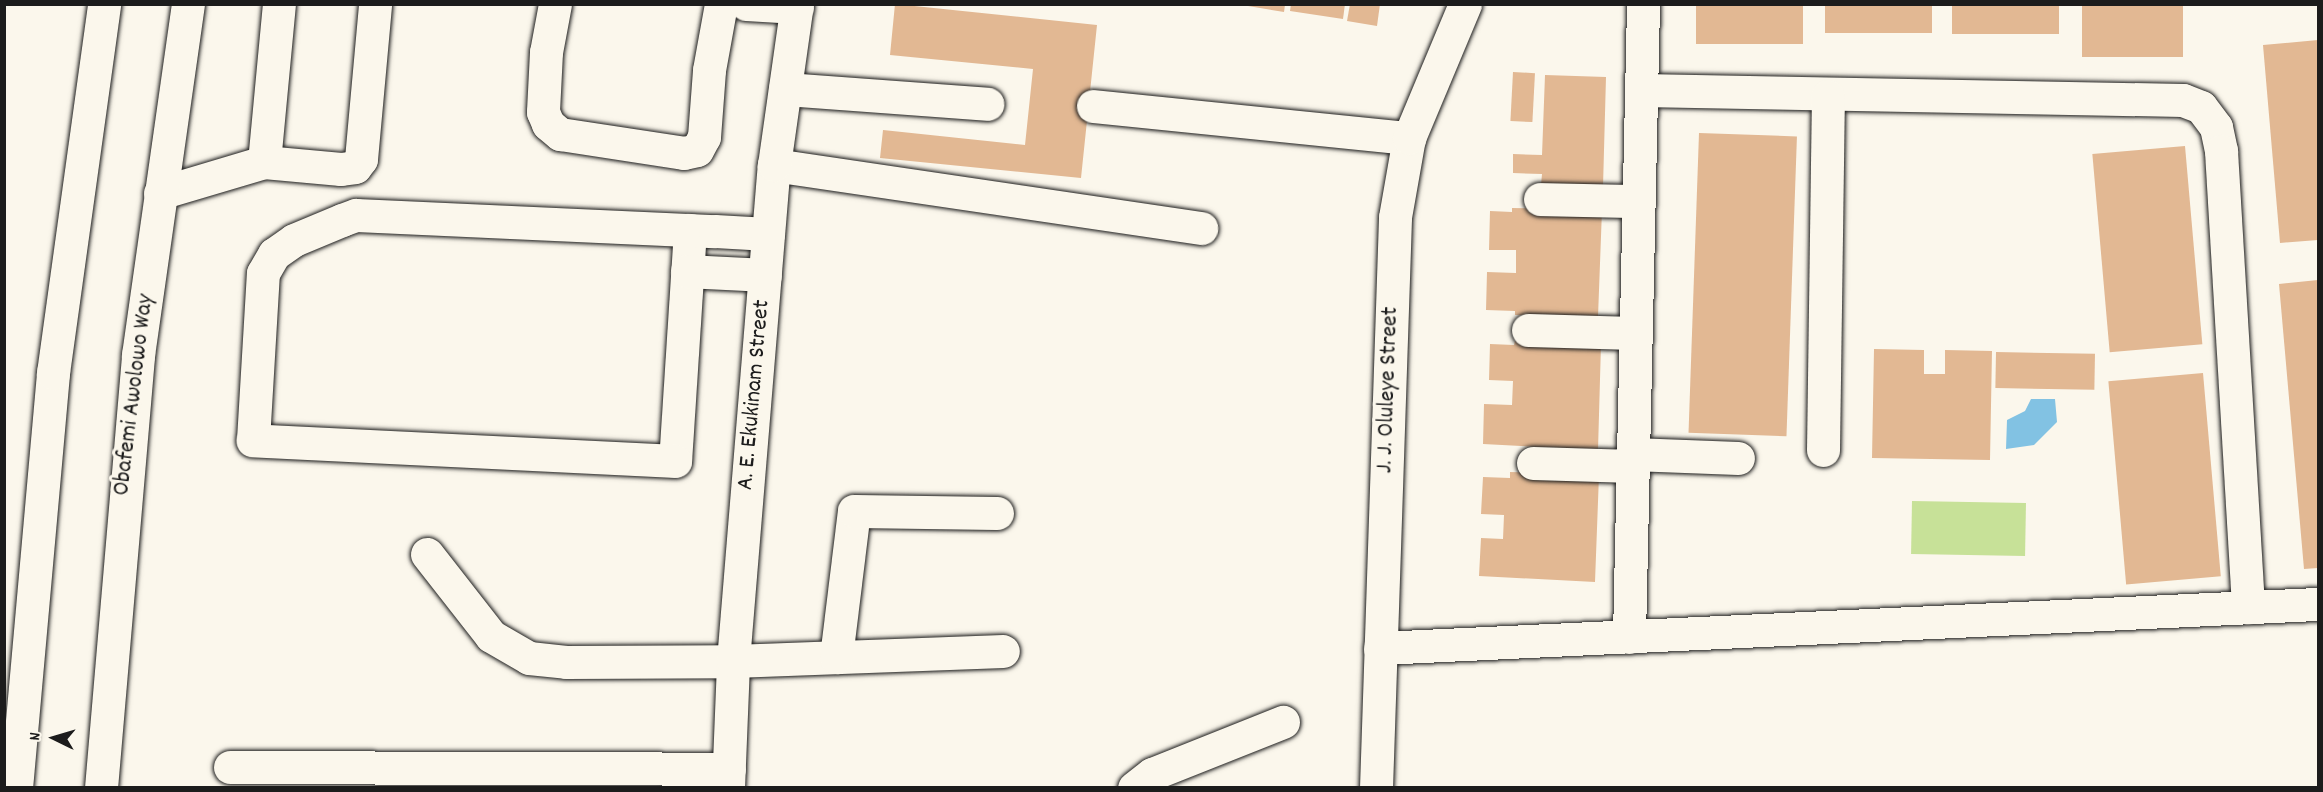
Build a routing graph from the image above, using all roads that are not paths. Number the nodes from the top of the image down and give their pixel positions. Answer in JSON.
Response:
{"nodes":[{"id":1,"x":104,"y":4,"type":"edge"},
{"id":2,"x":188,"y":4,"type":"edge"},
{"id":3,"x":279,"y":4,"type":"edge"},
{"id":4,"x":375,"y":4,"type":"edge"},
{"id":5,"x":555,"y":4,"type":"edge"},
{"id":6,"x":721,"y":4,"type":"edge"},
{"id":7,"x":747,"y":4,"type":"edge"},
{"id":8,"x":1465,"y":4,"type":"edge"},
{"id":9,"x":1643,"y":4,"type":"edge"},
{"id":10,"x":797,"y":6,"type":"edge"},
{"id":11,"x":785,"y":89,"type":"junction"},
{"id":12,"x":1641,"y":90,"type":"junction"},
{"id":13,"x":1828,"y":96,"type":"junction"},
{"id":14,"x":987,"y":104,"type":"dead end"},
{"id":15,"x":1093,"y":106,"type":"dead end"},
{"id":16,"x":1409,"y":138,"type":"junction"},
{"id":17,"x":264,"y":162,"type":"junction"},
{"id":18,"x":774,"y":165,"type":"junction"},
{"id":19,"x":160,"y":193,"type":"junction"},
{"id":20,"x":1540,"y":199,"type":"dead end"},
{"id":21,"x":1638,"y":201,"type":"junction"},
{"id":22,"x":1201,"y":228,"type":"dead end"},
{"id":23,"x":690,"y":230,"type":"junction"},
{"id":24,"x":768,"y":234,"type":"junction"},
{"id":25,"x":687,"y":271,"type":"junction"},
{"id":26,"x":765,"y":275,"type":"junction"},
{"id":27,"x":1528,"y":330,"type":"dead end"},
{"id":28,"x":1635,"y":333,"type":"junction"},
{"id":29,"x":1823,"y":450,"type":"dead end"},
{"id":30,"x":1738,"y":458,"type":"dead end"},
{"id":31,"x":1632,"y":460,"type":"junction"},
{"id":32,"x":1533,"y":463,"type":"dead end"},
{"id":33,"x":997,"y":513,"type":"dead end"},
{"id":34,"x":427,"y":554,"type":"dead end"},
{"id":35,"x":2319,"y":604,"type":"edge"},
{"id":36,"x":2248,"y":608,"type":"junction"},
{"id":37,"x":1629,"y":637,"type":"junction"},
{"id":38,"x":1380,"y":648,"type":"junction"},
{"id":39,"x":1003,"y":651,"type":"dead end"},
{"id":40,"x":836,"y":657,"type":"junction"},
{"id":41,"x":733,"y":661,"type":"junction"},
{"id":42,"x":1283,"y":722,"type":"dead end"},
{"id":43,"x":231,"y":767,"type":"dead end"},
{"id":44,"x":728,"y":778,"type":"edge"},
{"id":45,"x":16,"y":788,"type":"edge"},
{"id":46,"x":100,"y":788,"type":"edge"},
{"id":47,"x":1134,"y":788,"type":"edge"},
{"id":48,"x":1376,"y":788,"type":"edge"}],
"edges":[{"from":1,"to":45,"type":"street"},
{"from":2,"to":19,"type":"street","name":"Obafemi Awolowo Way"},
{"from":3,"to":17,"type":"street"},
{"from":4,"to":17,"type":"street"},
{"from":5,"to":6,"type":"street"},
{"from":7,"to":10,"type":"street"},
{"from":8,"to":16,"type":"street","name":"J. J. Oluleye Street"},
{"from":9,"to":12,"type":"street"},
{"from":10,"to":11,"type":"street","name":"A. E. Ekukinam Street"},
{"from":11,"to":14,"type":"street"},
{"from":11,"to":18,"type":"street","name":"A. E. Ekukinam Street"},
{"from":12,"to":13,"type":"street"},
{"from":12,"to":21,"type":"street"},
{"from":13,"to":29,"type":"street"},
{"from":13,"to":36,"type":"street"},
{"from":15,"to":16,"type":"street"},
{"from":16,"to":38,"type":"street","name":"J. J. Oluleye Street"},
{"from":17,"to":19,"type":"street"},
{"from":18,"to":22,"type":"street"},
{"from":18,"to":24,"type":"street","name":"A. E. Ekukinam Street"},
{"from":19,"to":46,"type":"street","name":"Obafemi Awolowo Way"},
{"from":20,"to":21,"type":"street"},
{"from":21,"to":28,"type":"street"},
{"from":23,"to":24,"type":"street"},
{"from":23,"to":25,"type":"street"},
{"from":23,"to":25,"type":"street"},
{"from":24,"to":26,"type":"street","name":"A. E. Ekukinam Street"},
{"from":25,"to":26,"type":"street"},
{"from":26,"to":41,"type":"street","name":"A. E. Ekukinam Street"},
{"from":27,"to":28,"type":"street"},
{"from":28,"to":31,"type":"street"},
{"from":30,"to":31,"type":"street"},
{"from":31,"to":32,"type":"street"},
{"from":31,"to":37,"type":"street"},
{"from":33,"to":40,"type":"street"},
{"from":34,"to":41,"type":"street"},
{"from":35,"to":36,"type":"street"},
{"from":36,"to":37,"type":"street"},
{"from":37,"to":38,"type":"street"},
{"from":38,"to":48,"type":"street","name":"J. J. Oluleye Street"},
{"from":39,"to":40,"type":"street"},
{"from":40,"to":41,"type":"street"},
{"from":41,"to":44,"type":"street","name":"A. E. Ekukinam Street"},
{"from":42,"to":47,"type":"street"},
{"from":43,"to":44,"type":"street"}]}
